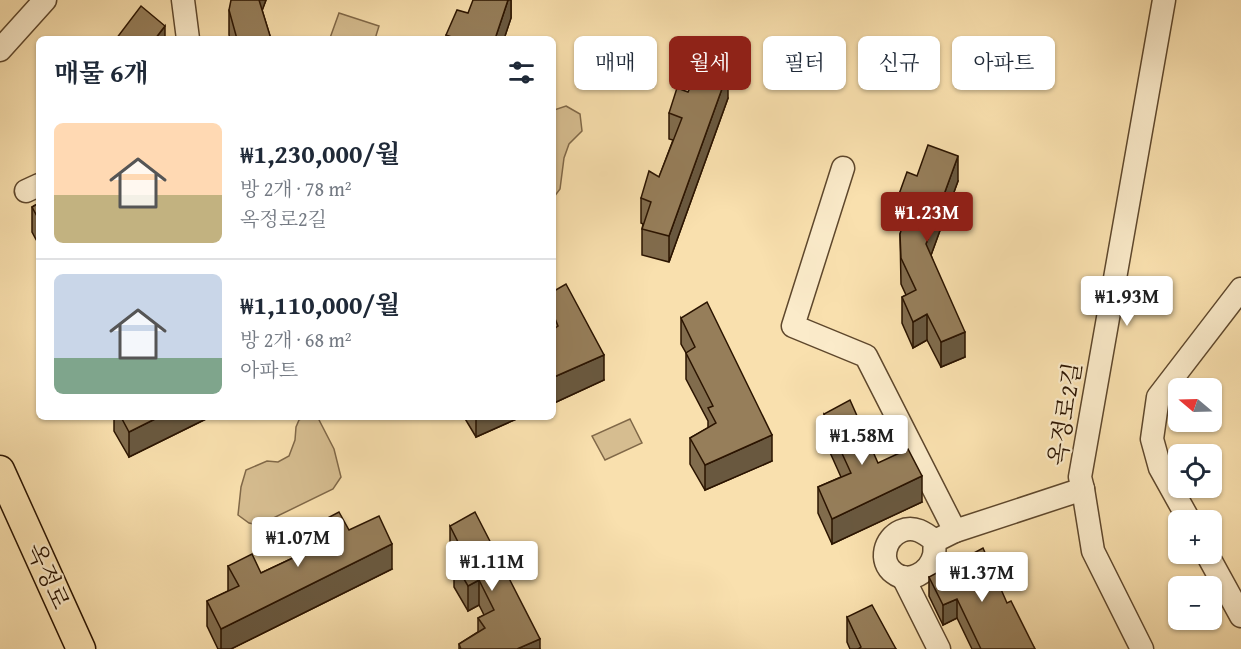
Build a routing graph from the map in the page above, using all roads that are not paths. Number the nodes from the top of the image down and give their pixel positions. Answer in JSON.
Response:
{"nodes":[{"id":1,"x":45,"y":0,"type":"edge"},
{"id":2,"x":183,"y":0,"type":"edge"},
{"id":3,"x":1164,"y":0,"type":"edge"},
{"id":4,"x":188,"y":36,"type":"edge"},
{"id":5,"x":0,"y":50,"type":"edge"},
{"id":6,"x":843,"y":168,"type":"dead end"},
{"id":7,"x":1241,"y":289,"type":"edge"},
{"id":8,"x":0,"y":470,"type":"edge"},
{"id":9,"x":1083,"y":489,"type":"junction"},
{"id":10,"x":1183,"y":510,"type":"edge"},
{"id":11,"x":945,"y":536,"type":"junction"},
{"id":12,"x":1214,"y":564,"type":"edge"},
{"id":13,"x":903,"y":577,"type":"junction"},
{"id":14,"x":1235,"y":592,"type":"edge"},
{"id":15,"x":1241,"y":616,"type":"edge"},
{"id":16,"x":81,"y":649,"type":"edge"},
{"id":17,"x":939,"y":649,"type":"edge"},
{"id":18,"x":1142,"y":649,"type":"edge"}],
"edges":[{"from":1,"to":5,"type":"street"},
{"from":2,"to":4,"type":"street"},
{"from":3,"to":9,"type":"street","name":"옥정로2길"},
{"from":6,"to":11,"type":"street"},
{"from":7,"to":10,"type":"street"},
{"from":8,"to":16,"type":"main road","name":"옥정로"},
{"from":9,"to":11,"type":"street"},
{"from":9,"to":18,"type":"street","name":"옥정로2길"},
{"from":11,"to":13,"type":"street"},
{"from":11,"to":13,"type":"street"},
{"from":12,"to":14,"type":"street"},
{"from":13,"to":17,"type":"street"},
{"from":14,"to":15,"type":"street"}]}
